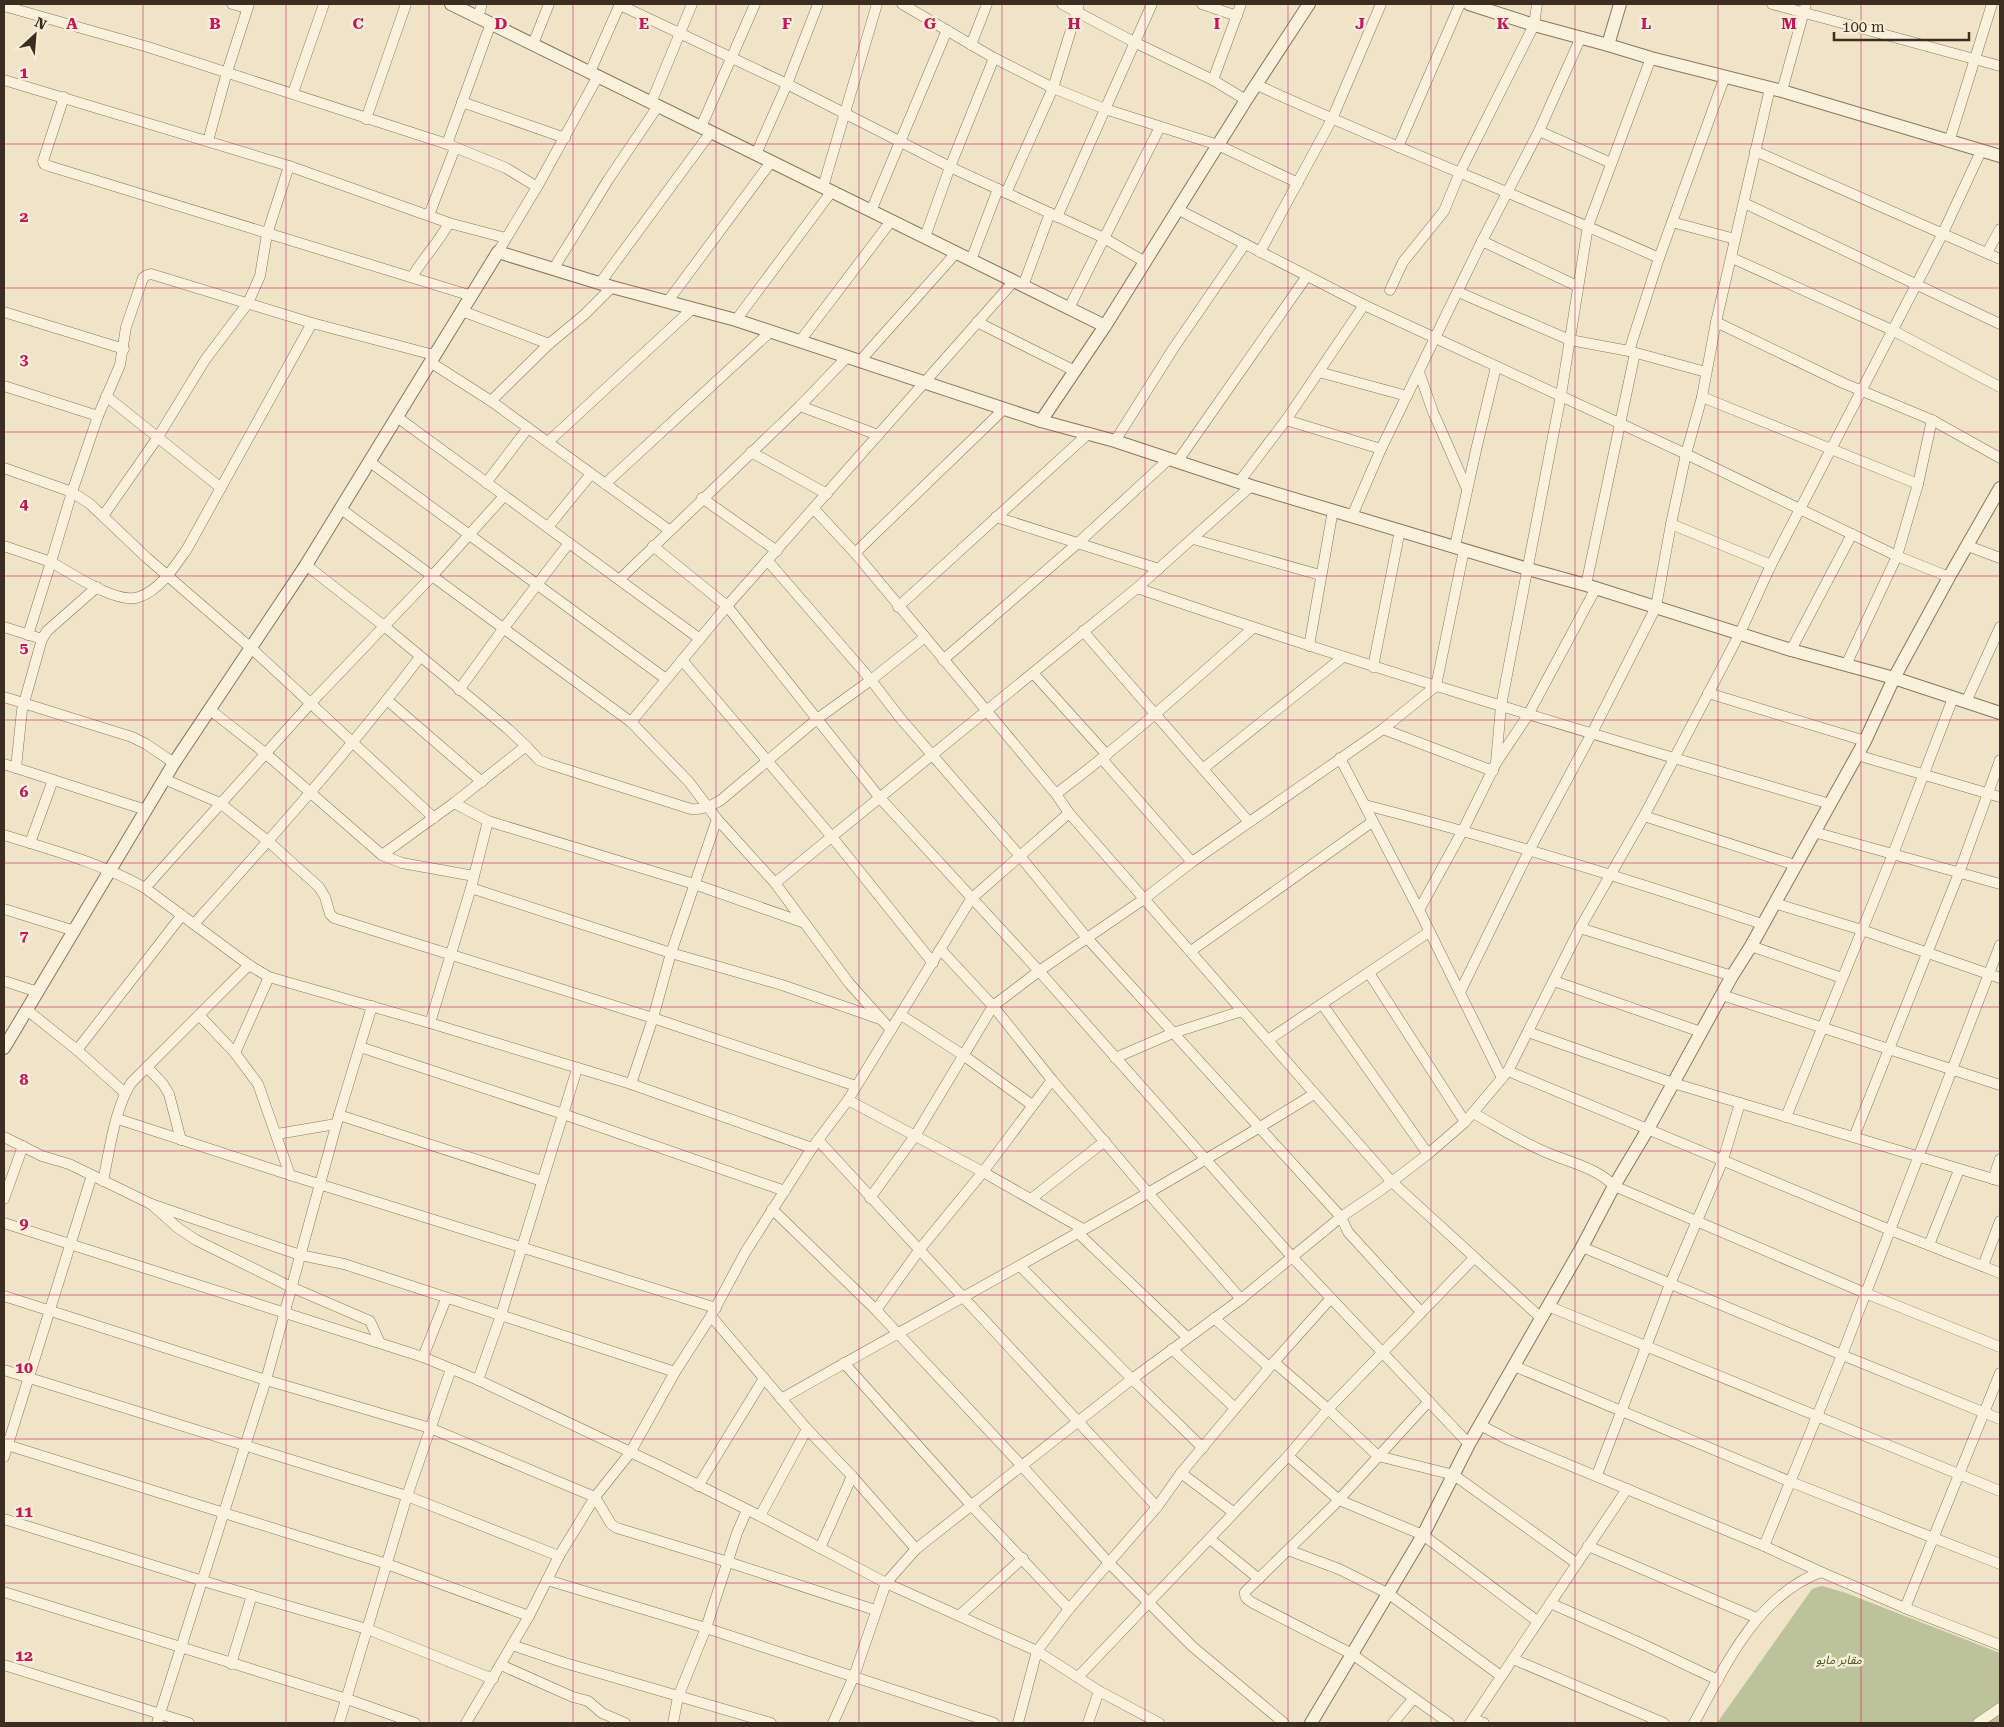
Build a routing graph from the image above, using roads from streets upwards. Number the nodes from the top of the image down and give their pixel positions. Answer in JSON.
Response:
{"nodes":[{"id":1,"x":232,"y":4,"type":"edge"},
{"id":2,"x":324,"y":4,"type":"edge"},
{"id":3,"x":406,"y":4,"type":"edge"},
{"id":4,"x":451,"y":4,"type":"edge"},
{"id":5,"x":482,"y":4,"type":"edge"},
{"id":6,"x":549,"y":4,"type":"edge"},
{"id":7,"x":620,"y":4,"type":"edge"},
{"id":8,"x":692,"y":4,"type":"edge"},
{"id":9,"x":755,"y":4,"type":"edge"},
{"id":10,"x":818,"y":4,"type":"edge"},
{"id":11,"x":877,"y":4,"type":"edge"},
{"id":12,"x":902,"y":4,"type":"edge"},
{"id":13,"x":987,"y":4,"type":"edge"},
{"id":14,"x":1062,"y":4,"type":"edge"},
{"id":15,"x":1152,"y":4,"type":"edge"},
{"id":16,"x":1202,"y":4,"type":"edge"},
{"id":17,"x":1241,"y":4,"type":"edge"},
{"id":18,"x":1309,"y":4,"type":"edge"},
{"id":19,"x":1381,"y":4,"type":"edge"},
{"id":20,"x":1460,"y":4,"type":"edge"},
{"id":21,"x":1468,"y":4,"type":"edge"},
{"id":22,"x":1537,"y":4,"type":"edge"},
{"id":23,"x":1620,"y":4,"type":"edge"},
{"id":24,"x":1772,"y":4,"type":"edge"},
{"id":25,"x":1992,"y":4,"type":"edge"},
{"id":26,"x":4,"y":6,"type":"edge"},
{"id":27,"x":248,"y":6,"type":"edge"},
{"id":28,"x":1078,"y":7,"type":"edge"},
{"id":29,"x":1805,"y":8,"type":"edge"},
{"id":30,"x":1236,"y":16,"type":"junction"},
{"id":31,"x":478,"y":17,"type":"junction"},
{"id":32,"x":491,"y":23,"type":"junction"},
{"id":33,"x":1534,"y":25,"type":"junction"},
{"id":34,"x":947,"y":30,"type":"junction"},
{"id":35,"x":680,"y":32,"type":"junction"},
{"id":36,"x":1580,"y":37,"type":"junction"},
{"id":37,"x":1136,"y":43,"type":"junction"},
{"id":38,"x":533,"y":44,"type":"junction"},
{"id":39,"x":971,"y":45,"type":"junction"},
{"id":40,"x":1608,"y":45,"type":"junction"},
{"id":41,"x":733,"y":58,"type":"junction"},
{"id":42,"x":994,"y":58,"type":"junction"},
{"id":43,"x":1651,"y":58,"type":"junction"},
{"id":44,"x":1976,"y":58,"type":"junction"},
{"id":45,"x":2000,"y":66,"type":"edge"},
{"id":46,"x":227,"y":72,"type":"junction"},
{"id":47,"x":594,"y":74,"type":"junction"},
{"id":48,"x":1725,"y":76,"type":"junction"},
{"id":49,"x":4,"y":80,"type":"edge"},
{"id":50,"x":1213,"y":80,"type":"junction"},
{"id":51,"x":787,"y":84,"type":"junction"},
{"id":52,"x":1257,"y":85,"type":"junction"},
{"id":53,"x":1054,"y":88,"type":"junction"},
{"id":54,"x":1776,"y":89,"type":"junction"},
{"id":55,"x":294,"y":93,"type":"junction"},
{"id":56,"x":64,"y":97,"type":"junction"},
{"id":57,"x":1246,"y":100,"type":"junction"},
{"id":58,"x":462,"y":102,"type":"junction"},
{"id":59,"x":655,"y":104,"type":"junction"},
{"id":60,"x":1105,"y":109,"type":"junction"},
{"id":61,"x":846,"y":113,"type":"junction"},
{"id":62,"x":366,"y":119,"type":"junction"},
{"id":63,"x":1332,"y":119,"type":"junction"},
{"id":64,"x":1160,"y":127,"type":"junction"},
{"id":65,"x":706,"y":129,"type":"junction"},
{"id":66,"x":1539,"y":131,"type":"junction"},
{"id":67,"x":565,"y":138,"type":"junction"},
{"id":68,"x":208,"y":141,"type":"junction"},
{"id":69,"x":901,"y":141,"type":"junction"},
{"id":70,"x":1949,"y":142,"type":"junction"},
{"id":71,"x":1218,"y":145,"type":"junction"},
{"id":72,"x":451,"y":146,"type":"junction"},
{"id":73,"x":1398,"y":147,"type":"junction"},
{"id":74,"x":1755,"y":151,"type":"junction"},
{"id":75,"x":1981,"y":151,"type":"junction"},
{"id":76,"x":756,"y":154,"type":"junction"},
{"id":77,"x":2000,"y":156,"type":"edge"},
{"id":78,"x":771,"y":162,"type":"junction"},
{"id":79,"x":1611,"y":163,"type":"junction"},
{"id":80,"x":288,"y":166,"type":"junction"},
{"id":81,"x":950,"y":167,"type":"junction"},
{"id":82,"x":1460,"y":172,"type":"junction"},
{"id":83,"x":1298,"y":183,"type":"junction"},
{"id":84,"x":537,"y":187,"type":"junction"},
{"id":85,"x":827,"y":189,"type":"junction"},
{"id":86,"x":1002,"y":191,"type":"junction"},
{"id":87,"x":1506,"y":193,"type":"junction"},
{"id":88,"x":1744,"y":203,"type":"junction"},
{"id":89,"x":1177,"y":209,"type":"junction"},
{"id":90,"x":871,"y":211,"type":"junction"},
{"id":91,"x":429,"y":215,"type":"junction"},
{"id":92,"x":1054,"y":215,"type":"junction"},
{"id":93,"x":891,"y":220,"type":"junction"},
{"id":94,"x":1672,"y":222,"type":"junction"},
{"id":95,"x":449,"y":223,"type":"junction"},
{"id":96,"x":1588,"y":226,"type":"junction"},
{"id":97,"x":2000,"y":230,"type":"edge"},
{"id":98,"x":267,"y":234,"type":"junction"},
{"id":99,"x":1942,"y":235,"type":"junction"},
{"id":100,"x":925,"y":237,"type":"junction"},
{"id":101,"x":506,"y":238,"type":"junction"},
{"id":102,"x":1104,"y":238,"type":"junction"},
{"id":103,"x":1735,"y":239,"type":"junction"},
{"id":104,"x":1482,"y":241,"type":"junction"},
{"id":105,"x":1245,"y":244,"type":"junction"},
{"id":106,"x":498,"y":252,"type":"junction"},
{"id":107,"x":1260,"y":252,"type":"junction"},
{"id":108,"x":956,"y":253,"type":"junction"},
{"id":109,"x":1987,"y":253,"type":"junction"},
{"id":110,"x":1659,"y":258,"type":"junction"},
{"id":111,"x":1732,"y":258,"type":"junction"},
{"id":112,"x":2000,"y":259,"type":"edge"},
{"id":113,"x":970,"y":260,"type":"junction"},
{"id":114,"x":1145,"y":262,"type":"junction"},
{"id":115,"x":554,"y":268,"type":"junction"},
{"id":116,"x":1307,"y":276,"type":"junction"},
{"id":117,"x":412,"y":277,"type":"junction"},
{"id":118,"x":1916,"y":283,"type":"junction"},
{"id":119,"x":1019,"y":284,"type":"junction"},
{"id":120,"x":606,"y":285,"type":"junction"},
{"id":121,"x":1577,"y":286,"type":"junction"},
{"id":122,"x":1390,"y":290,"type":"dead end"},
{"id":123,"x":1458,"y":292,"type":"junction"},
{"id":124,"x":472,"y":296,"type":"junction"},
{"id":125,"x":668,"y":301,"type":"junction"},
{"id":126,"x":248,"y":303,"type":"junction"},
{"id":127,"x":1364,"y":306,"type":"junction"},
{"id":128,"x":693,"y":308,"type":"junction"},
{"id":129,"x":1069,"y":308,"type":"junction"},
{"id":130,"x":462,"y":311,"type":"junction"},
{"id":131,"x":4,"y":312,"type":"edge"},
{"id":132,"x":736,"y":320,"type":"junction"},
{"id":133,"x":977,"y":322,"type":"junction"},
{"id":134,"x":1716,"y":322,"type":"junction"},
{"id":135,"x":312,"y":323,"type":"junction"},
{"id":136,"x":2000,"y":324,"type":"edge"},
{"id":137,"x":1105,"y":326,"type":"junction"},
{"id":138,"x":1892,"y":330,"type":"junction"},
{"id":139,"x":770,"y":332,"type":"junction"},
{"id":140,"x":1436,"y":338,"type":"junction"},
{"id":141,"x":1570,"y":340,"type":"junction"},
{"id":142,"x":800,"y":341,"type":"junction"},
{"id":143,"x":550,"y":344,"type":"junction"},
{"id":144,"x":124,"y":349,"type":"junction"},
{"id":145,"x":1632,"y":352,"type":"junction"},
{"id":146,"x":847,"y":357,"type":"junction"},
{"id":147,"x":432,"y":358,"type":"junction"},
{"id":148,"x":860,"y":361,"type":"junction"},
{"id":149,"x":1496,"y":367,"type":"junction"},
{"id":150,"x":1075,"y":371,"type":"junction"},
{"id":151,"x":1319,"y":372,"type":"junction"},
{"id":152,"x":1419,"y":372,"type":"junction"},
{"id":153,"x":1706,"y":372,"type":"junction"},
{"id":154,"x":923,"y":383,"type":"junction"},
{"id":155,"x":4,"y":386,"type":"edge"},
{"id":156,"x":2000,"y":386,"type":"edge"},
{"id":157,"x":1862,"y":390,"type":"junction"},
{"id":158,"x":1561,"y":395,"type":"junction"},
{"id":159,"x":106,"y":396,"type":"junction"},
{"id":160,"x":1407,"y":396,"type":"junction"},
{"id":161,"x":1702,"y":397,"type":"junction"},
{"id":162,"x":491,"y":401,"type":"junction"},
{"id":163,"x":800,"y":406,"type":"junction"},
{"id":164,"x":1004,"y":409,"type":"junction"},
{"id":165,"x":98,"y":416,"type":"junction"},
{"id":166,"x":397,"y":416,"type":"junction"},
{"id":167,"x":1286,"y":420,"type":"junction"},
{"id":168,"x":1932,"y":420,"type":"junction"},
{"id":169,"x":1041,"y":421,"type":"junction"},
{"id":170,"x":1622,"y":424,"type":"junction"},
{"id":171,"x":528,"y":428,"type":"junction"},
{"id":172,"x":1089,"y":433,"type":"junction"},
{"id":173,"x":878,"y":435,"type":"junction"},
{"id":174,"x":158,"y":437,"type":"junction"},
{"id":175,"x":1115,"y":441,"type":"junction"},
{"id":176,"x":548,"y":442,"type":"junction"},
{"id":177,"x":1381,"y":449,"type":"junction"},
{"id":178,"x":1831,"y":450,"type":"junction"},
{"id":179,"x":752,"y":452,"type":"junction"},
{"id":180,"x":1686,"y":454,"type":"junction"},
{"id":181,"x":2000,"y":458,"type":"edge"},
{"id":182,"x":1173,"y":460,"type":"junction"},
{"id":183,"x":370,"y":462,"type":"junction"},
{"id":184,"x":4,"y":468,"type":"edge"},
{"id":185,"x":591,"y":474,"type":"junction"},
{"id":186,"x":486,"y":483,"type":"junction"},
{"id":187,"x":1245,"y":483,"type":"junction"},
{"id":188,"x":605,"y":484,"type":"junction"},
{"id":189,"x":1918,"y":484,"type":"junction"},
{"id":190,"x":222,"y":488,"type":"junction"},
{"id":191,"x":2000,"y":488,"type":"edge"},
{"id":192,"x":1467,"y":489,"type":"junction"},
{"id":193,"x":72,"y":492,"type":"junction"},
{"id":194,"x":827,"y":494,"type":"junction"},
{"id":195,"x":504,"y":496,"type":"junction"},
{"id":196,"x":702,"y":498,"type":"junction"},
{"id":197,"x":814,"y":508,"type":"junction"},
{"id":198,"x":341,"y":509,"type":"junction"},
{"id":199,"x":1333,"y":510,"type":"junction"},
{"id":200,"x":1800,"y":510,"type":"junction"},
{"id":201,"x":103,"y":516,"type":"junction"},
{"id":202,"x":1352,"y":516,"type":"junction"},
{"id":203,"x":996,"y":517,"type":"junction"},
{"id":204,"x":1671,"y":524,"type":"junction"},
{"id":205,"x":548,"y":527,"type":"junction"},
{"id":206,"x":669,"y":530,"type":"junction"},
{"id":207,"x":1400,"y":530,"type":"junction"},
{"id":208,"x":1852,"y":534,"type":"junction"},
{"id":209,"x":470,"y":535,"type":"junction"},
{"id":210,"x":1193,"y":539,"type":"junction"},
{"id":211,"x":569,"y":543,"type":"junction"},
{"id":212,"x":1078,"y":543,"type":"junction"},
{"id":213,"x":4,"y":546,"type":"edge"},
{"id":214,"x":653,"y":546,"type":"junction"},
{"id":215,"x":1968,"y":546,"type":"junction"},
{"id":216,"x":1460,"y":548,"type":"junction"},
{"id":217,"x":777,"y":551,"type":"junction"},
{"id":218,"x":854,"y":552,"type":"junction"},
{"id":219,"x":1897,"y":556,"type":"junction"},
{"id":220,"x":2000,"y":558,"type":"edge"},
{"id":221,"x":767,"y":560,"type":"junction"},
{"id":222,"x":51,"y":562,"type":"junction"},
{"id":223,"x":306,"y":565,"type":"junction"},
{"id":224,"x":1771,"y":565,"type":"junction"},
{"id":225,"x":1528,"y":569,"type":"junction"},
{"id":226,"x":1159,"y":570,"type":"junction"},
{"id":227,"x":433,"y":575,"type":"junction"},
{"id":228,"x":1320,"y":575,"type":"junction"},
{"id":229,"x":167,"y":576,"type":"junction"},
{"id":230,"x":1949,"y":578,"type":"junction"},
{"id":231,"x":620,"y":579,"type":"junction"},
{"id":232,"x":537,"y":584,"type":"junction"},
{"id":233,"x":1591,"y":586,"type":"junction"},
{"id":234,"x":97,"y":587,"type":"junction"},
{"id":235,"x":1138,"y":588,"type":"junction"},
{"id":236,"x":727,"y":606,"type":"junction"},
{"id":237,"x":898,"y":607,"type":"junction"},
{"id":238,"x":1656,"y":607,"type":"junction"},
{"id":239,"x":384,"y":626,"type":"junction"},
{"id":240,"x":4,"y":627,"type":"edge"},
{"id":241,"x":2000,"y":627,"type":"edge"},
{"id":242,"x":1253,"y":628,"type":"junction"},
{"id":243,"x":503,"y":629,"type":"junction"},
{"id":244,"x":1083,"y":631,"type":"junction"},
{"id":245,"x":1740,"y":633,"type":"junction"},
{"id":246,"x":28,"y":634,"type":"junction"},
{"id":247,"x":925,"y":637,"type":"junction"},
{"id":248,"x":42,"y":639,"type":"junction"},
{"id":249,"x":700,"y":639,"type":"junction"},
{"id":250,"x":1309,"y":646,"type":"junction"},
{"id":251,"x":250,"y":648,"type":"junction"},
{"id":252,"x":1791,"y":650,"type":"junction"},
{"id":253,"x":420,"y":656,"type":"junction"},
{"id":254,"x":1343,"y":657,"type":"junction"},
{"id":255,"x":682,"y":660,"type":"junction"},
{"id":256,"x":943,"y":660,"type":"junction"},
{"id":257,"x":1846,"y":665,"type":"junction"},
{"id":258,"x":1373,"y":667,"type":"junction"},
{"id":259,"x":1033,"y":673,"type":"junction"},
{"id":260,"x":1894,"y":678,"type":"junction"},
{"id":261,"x":666,"y":680,"type":"junction"},
{"id":262,"x":871,"y":680,"type":"junction"},
{"id":263,"x":1436,"y":686,"type":"junction"},
{"id":264,"x":459,"y":690,"type":"junction"},
{"id":265,"x":1708,"y":694,"type":"junction"},
{"id":266,"x":4,"y":697,"type":"edge"},
{"id":267,"x":1952,"y":698,"type":"junction"},
{"id":268,"x":387,"y":700,"type":"junction"},
{"id":269,"x":1966,"y":702,"type":"junction"},
{"id":270,"x":23,"y":704,"type":"junction"},
{"id":271,"x":310,"y":704,"type":"junction"},
{"id":272,"x":1501,"y":706,"type":"junction"},
{"id":273,"x":209,"y":709,"type":"junction"},
{"id":274,"x":987,"y":711,"type":"junction"},
{"id":275,"x":2000,"y":713,"type":"edge"},
{"id":276,"x":1155,"y":714,"type":"junction"},
{"id":277,"x":1528,"y":715,"type":"junction"},
{"id":278,"x":817,"y":719,"type":"junction"},
{"id":279,"x":630,"y":722,"type":"junction"},
{"id":280,"x":1383,"y":729,"type":"junction"},
{"id":281,"x":1592,"y":733,"type":"junction"},
{"id":282,"x":1865,"y":741,"type":"junction"},
{"id":283,"x":352,"y":742,"type":"junction"},
{"id":284,"x":526,"y":746,"type":"junction"},
{"id":285,"x":265,"y":753,"type":"junction"},
{"id":286,"x":1857,"y":755,"type":"junction"},
{"id":287,"x":932,"y":756,"type":"junction"},
{"id":288,"x":1104,"y":757,"type":"junction"},
{"id":289,"x":1340,"y":758,"type":"junction"},
{"id":290,"x":1674,"y":758,"type":"junction"},
{"id":291,"x":2000,"y":760,"type":"edge"},
{"id":292,"x":768,"y":761,"type":"junction"},
{"id":293,"x":4,"y":764,"type":"edge"},
{"id":294,"x":174,"y":764,"type":"junction"},
{"id":295,"x":1494,"y":767,"type":"junction"},
{"id":296,"x":16,"y":768,"type":"junction"},
{"id":297,"x":1204,"y":768,"type":"junction"},
{"id":298,"x":1924,"y":774,"type":"junction"},
{"id":299,"x":164,"y":779,"type":"junction"},
{"id":300,"x":53,"y":780,"type":"junction"},
{"id":301,"x":482,"y":782,"type":"junction"},
{"id":302,"x":310,"y":792,"type":"junction"},
{"id":303,"x":1056,"y":794,"type":"junction"},
{"id":304,"x":1988,"y":794,"type":"junction"},
{"id":305,"x":2000,"y":797,"type":"edge"},
{"id":306,"x":880,"y":798,"type":"junction"},
{"id":307,"x":220,"y":803,"type":"junction"},
{"id":308,"x":454,"y":803,"type":"junction"},
{"id":309,"x":1830,"y":804,"type":"junction"},
{"id":310,"x":1365,"y":805,"type":"junction"},
{"id":311,"x":709,"y":807,"type":"junction"},
{"id":312,"x":146,"y":810,"type":"junction"},
{"id":313,"x":1069,"y":813,"type":"junction"},
{"id":314,"x":1644,"y":816,"type":"junction"},
{"id":315,"x":434,"y":818,"type":"junction"},
{"id":316,"x":717,"y":819,"type":"junction"},
{"id":317,"x":488,"y":821,"type":"junction"},
{"id":318,"x":1249,"y":822,"type":"junction"},
{"id":319,"x":1372,"y":822,"type":"junction"},
{"id":320,"x":1463,"y":830,"type":"junction"},
{"id":321,"x":1814,"y":832,"type":"junction"},
{"id":322,"x":4,"y":835,"type":"edge"},
{"id":323,"x":832,"y":837,"type":"junction"},
{"id":324,"x":269,"y":842,"type":"junction"},
{"id":325,"x":30,"y":844,"type":"junction"},
{"id":326,"x":1530,"y":849,"type":"junction"},
{"id":327,"x":1893,"y":854,"type":"junction"},
{"id":328,"x":382,"y":855,"type":"junction"},
{"id":329,"x":1019,"y":855,"type":"junction"},
{"id":330,"x":1192,"y":862,"type":"junction"},
{"id":331,"x":1795,"y":865,"type":"junction"},
{"id":332,"x":111,"y":870,"type":"junction"},
{"id":333,"x":1960,"y":873,"type":"junction"},
{"id":334,"x":1612,"y":874,"type":"junction"},
{"id":335,"x":474,"y":876,"type":"junction"},
{"id":336,"x":775,"y":883,"type":"junction"},
{"id":337,"x":694,"y":884,"type":"junction"},
{"id":338,"x":2000,"y":884,"type":"edge"},
{"id":339,"x":145,"y":888,"type":"junction"},
{"id":340,"x":471,"y":888,"type":"junction"},
{"id":341,"x":971,"y":899,"type":"junction"},
{"id":342,"x":1144,"y":899,"type":"junction"},
{"id":343,"x":1774,"y":903,"type":"junction"},
{"id":344,"x":4,"y":909,"type":"edge"},
{"id":345,"x":1419,"y":910,"type":"junction"},
{"id":346,"x":182,"y":915,"type":"junction"},
{"id":347,"x":802,"y":922,"type":"junction"},
{"id":348,"x":194,"y":924,"type":"junction"},
{"id":349,"x":1762,"y":924,"type":"junction"},
{"id":350,"x":1580,"y":928,"type":"junction"},
{"id":351,"x":1862,"y":930,"type":"junction"},
{"id":352,"x":75,"y":931,"type":"junction"},
{"id":353,"x":1429,"y":932,"type":"junction"},
{"id":354,"x":1088,"y":938,"type":"junction"},
{"id":355,"x":1751,"y":946,"type":"junction"},
{"id":356,"x":2000,"y":946,"type":"edge"},
{"id":357,"x":941,"y":950,"type":"junction"},
{"id":358,"x":1191,"y":951,"type":"junction"},
{"id":359,"x":671,"y":953,"type":"junction"},
{"id":360,"x":450,"y":954,"type":"junction"},
{"id":361,"x":1928,"y":954,"type":"junction"},
{"id":362,"x":933,"y":963,"type":"junction"},
{"id":363,"x":249,"y":965,"type":"junction"},
{"id":364,"x":1038,"y":971,"type":"junction"},
{"id":365,"x":1369,"y":973,"type":"junction"},
{"id":366,"x":1989,"y":975,"type":"junction"},
{"id":367,"x":1732,"y":976,"type":"junction"},
{"id":368,"x":269,"y":977,"type":"junction"},
{"id":369,"x":1842,"y":978,"type":"junction"},
{"id":370,"x":2000,"y":978,"type":"edge"},
{"id":371,"x":4,"y":981,"type":"edge"},
{"id":372,"x":1554,"y":981,"type":"junction"},
{"id":373,"x":38,"y":992,"type":"junction"},
{"id":374,"x":1460,"y":992,"type":"junction"},
{"id":375,"x":1722,"y":995,"type":"junction"},
{"id":376,"x":1322,"y":1004,"type":"junction"},
{"id":377,"x":372,"y":1006,"type":"junction"},
{"id":378,"x":993,"y":1006,"type":"junction"},
{"id":379,"x":27,"y":1010,"type":"junction"},
{"id":380,"x":1242,"y":1012,"type":"junction"},
{"id":381,"x":199,"y":1015,"type":"junction"},
{"id":382,"x":901,"y":1015,"type":"junction"},
{"id":383,"x":653,"y":1018,"type":"junction"},
{"id":384,"x":880,"y":1020,"type":"junction"},
{"id":385,"x":430,"y":1023,"type":"junction"},
{"id":386,"x":1822,"y":1028,"type":"junction"},
{"id":387,"x":891,"y":1030,"type":"junction"},
{"id":388,"x":1528,"y":1032,"type":"junction"},
{"id":389,"x":1701,"y":1032,"type":"junction"},
{"id":390,"x":1173,"y":1033,"type":"junction"},
{"id":391,"x":1268,"y":1040,"type":"junction"},
{"id":392,"x":360,"y":1047,"type":"junction"},
{"id":393,"x":4,"y":1048,"type":"edge"},
{"id":394,"x":1888,"y":1049,"type":"junction"},
{"id":395,"x":77,"y":1050,"type":"junction"},
{"id":396,"x":235,"y":1054,"type":"junction"},
{"id":397,"x":963,"y":1055,"type":"junction"},
{"id":398,"x":1115,"y":1058,"type":"junction"},
{"id":399,"x":147,"y":1067,"type":"junction"},
{"id":400,"x":577,"y":1069,"type":"junction"},
{"id":401,"x":1952,"y":1070,"type":"junction"},
{"id":402,"x":1505,"y":1074,"type":"junction"},
{"id":403,"x":1052,"y":1080,"type":"junction"},
{"id":404,"x":1673,"y":1083,"type":"junction"},
{"id":405,"x":631,"y":1084,"type":"junction"},
{"id":406,"x":2000,"y":1085,"type":"edge"},
{"id":407,"x":856,"y":1086,"type":"junction"},
{"id":408,"x":125,"y":1093,"type":"junction"},
{"id":409,"x":1314,"y":1094,"type":"junction"},
{"id":410,"x":848,"y":1100,"type":"junction"},
{"id":411,"x":1740,"y":1103,"type":"junction"},
{"id":412,"x":1032,"y":1106,"type":"junction"},
{"id":413,"x":1473,"y":1113,"type":"junction"},
{"id":414,"x":563,"y":1114,"type":"junction"},
{"id":415,"x":1786,"y":1117,"type":"junction"},
{"id":416,"x":118,"y":1119,"type":"junction"},
{"id":417,"x":338,"y":1120,"type":"junction"},
{"id":418,"x":1465,"y":1122,"type":"junction"},
{"id":419,"x":1260,"y":1128,"type":"junction"},
{"id":420,"x":1648,"y":1129,"type":"junction"},
{"id":421,"x":277,"y":1134,"type":"junction"},
{"id":422,"x":914,"y":1136,"type":"junction"},
{"id":423,"x":4,"y":1137,"type":"edge"},
{"id":424,"x":1854,"y":1137,"type":"junction"},
{"id":425,"x":181,"y":1140,"type":"junction"},
{"id":426,"x":1105,"y":1141,"type":"junction"},
{"id":427,"x":815,"y":1144,"type":"junction"},
{"id":428,"x":23,"y":1146,"type":"junction"},
{"id":429,"x":1428,"y":1154,"type":"junction"},
{"id":430,"x":1918,"y":1157,"type":"junction"},
{"id":431,"x":1206,"y":1158,"type":"junction"},
{"id":432,"x":2000,"y":1159,"type":"edge"},
{"id":433,"x":1722,"y":1160,"type":"junction"},
{"id":434,"x":1959,"y":1170,"type":"junction"},
{"id":435,"x":983,"y":1172,"type":"junction"},
{"id":436,"x":92,"y":1174,"type":"junction"},
{"id":437,"x":290,"y":1175,"type":"junction"},
{"id":438,"x":1997,"y":1180,"type":"edge"},
{"id":439,"x":103,"y":1181,"type":"junction"},
{"id":440,"x":542,"y":1181,"type":"junction"},
{"id":441,"x":1392,"y":1182,"type":"junction"},
{"id":442,"x":320,"y":1184,"type":"junction"},
{"id":443,"x":1614,"y":1186,"type":"junction"},
{"id":444,"x":785,"y":1191,"type":"junction"},
{"id":445,"x":1149,"y":1194,"type":"junction"},
{"id":446,"x":870,"y":1198,"type":"junction"},
{"id":447,"x":1031,"y":1198,"type":"junction"},
{"id":448,"x":4,"y":1199,"type":"edge"},
{"id":449,"x":151,"y":1204,"type":"junction"},
{"id":450,"x":772,"y":1209,"type":"junction"},
{"id":451,"x":1341,"y":1217,"type":"junction"},
{"id":452,"x":1697,"y":1220,"type":"junction"},
{"id":453,"x":2000,"y":1221,"type":"edge"},
{"id":454,"x":4,"y":1223,"type":"edge"},
{"id":455,"x":1890,"y":1230,"type":"junction"},
{"id":456,"x":1080,"y":1231,"type":"junction"},
{"id":457,"x":70,"y":1245,"type":"junction"},
{"id":458,"x":1929,"y":1245,"type":"junction"},
{"id":459,"x":1582,"y":1247,"type":"junction"},
{"id":460,"x":521,"y":1248,"type":"junction"},
{"id":461,"x":920,"y":1249,"type":"junction"},
{"id":462,"x":300,"y":1255,"type":"junction"},
{"id":463,"x":1293,"y":1258,"type":"junction"},
{"id":464,"x":1474,"y":1258,"type":"junction"},
{"id":465,"x":1020,"y":1266,"type":"junction"},
{"id":466,"x":1982,"y":1266,"type":"junction"},
{"id":467,"x":2000,"y":1273,"type":"edge"},
{"id":468,"x":1670,"y":1284,"type":"junction"},
{"id":469,"x":290,"y":1287,"type":"junction"},
{"id":470,"x":1865,"y":1293,"type":"junction"},
{"id":471,"x":4,"y":1296,"type":"edge"},
{"id":472,"x":446,"y":1298,"type":"junction"},
{"id":473,"x":964,"y":1298,"type":"junction"},
{"id":474,"x":1242,"y":1298,"type":"junction"},
{"id":475,"x":1331,"y":1298,"type":"junction"},
{"id":476,"x":1548,"y":1306,"type":"junction"},
{"id":477,"x":49,"y":1310,"type":"junction"},
{"id":478,"x":876,"y":1310,"type":"junction"},
{"id":479,"x":284,"y":1311,"type":"junction"},
{"id":480,"x":714,"y":1312,"type":"junction"},
{"id":481,"x":1421,"y":1312,"type":"junction"},
{"id":482,"x":501,"y":1315,"type":"junction"},
{"id":483,"x":1214,"y":1318,"type":"junction"},
{"id":484,"x":1541,"y":1318,"type":"junction"},
{"id":485,"x":898,"y":1333,"type":"junction"},
{"id":486,"x":1187,"y":1336,"type":"junction"},
{"id":487,"x":380,"y":1343,"type":"junction"},
{"id":488,"x":1646,"y":1347,"type":"junction"},
{"id":489,"x":2000,"y":1347,"type":"edge"},
{"id":490,"x":1172,"y":1349,"type":"junction"},
{"id":491,"x":1384,"y":1352,"type":"junction"},
{"id":492,"x":1842,"y":1355,"type":"junction"},
{"id":493,"x":423,"y":1357,"type":"junction"},
{"id":494,"x":844,"y":1363,"type":"junction"},
{"id":495,"x":1271,"y":1364,"type":"junction"},
{"id":496,"x":1514,"y":1366,"type":"junction"},
{"id":497,"x":451,"y":1369,"type":"junction"},
{"id":498,"x":4,"y":1370,"type":"edge"},
{"id":499,"x":675,"y":1372,"type":"junction"},
{"id":500,"x":2000,"y":1373,"type":"edge"},
{"id":501,"x":27,"y":1377,"type":"junction"},
{"id":502,"x":764,"y":1378,"type":"junction"},
{"id":503,"x":1132,"y":1379,"type":"junction"},
{"id":504,"x":266,"y":1380,"type":"junction"},
{"id":505,"x":478,"y":1380,"type":"junction"},
{"id":506,"x":781,"y":1399,"type":"junction"},
{"id":507,"x":1429,"y":1401,"type":"junction"},
{"id":508,"x":1236,"y":1408,"type":"junction"},
{"id":509,"x":1328,"y":1409,"type":"junction"},
{"id":510,"x":1622,"y":1411,"type":"junction"},
{"id":511,"x":1984,"y":1412,"type":"junction"},
{"id":512,"x":1817,"y":1416,"type":"junction"},
{"id":513,"x":2000,"y":1419,"type":"edge"},
{"id":514,"x":1077,"y":1422,"type":"junction"},
{"id":515,"x":1480,"y":1426,"type":"junction"},
{"id":516,"x":430,"y":1428,"type":"junction"},
{"id":517,"x":807,"y":1429,"type":"junction"},
{"id":518,"x":6,"y":1444,"type":"edge"},
{"id":519,"x":1469,"y":1444,"type":"junction"},
{"id":520,"x":246,"y":1446,"type":"junction"},
{"id":521,"x":1203,"y":1448,"type":"junction"},
{"id":522,"x":630,"y":1453,"type":"junction"},
{"id":523,"x":1288,"y":1456,"type":"junction"},
{"id":524,"x":1378,"y":1456,"type":"junction"},
{"id":525,"x":4,"y":1457,"type":"edge"},
{"id":526,"x":1022,"y":1466,"type":"junction"},
{"id":527,"x":1181,"y":1473,"type":"junction"},
{"id":528,"x":1454,"y":1474,"type":"junction"},
{"id":529,"x":1959,"y":1474,"type":"junction"},
{"id":530,"x":1597,"y":1475,"type":"junction"},
{"id":531,"x":852,"y":1476,"type":"junction"},
{"id":532,"x":1791,"y":1482,"type":"junction"},
{"id":533,"x":698,"y":1486,"type":"junction"},
{"id":534,"x":1626,"y":1489,"type":"junction"},
{"id":535,"x":2000,"y":1491,"type":"edge"},
{"id":536,"x":407,"y":1496,"type":"junction"},
{"id":537,"x":595,"y":1496,"type":"junction"},
{"id":538,"x":1339,"y":1500,"type":"junction"},
{"id":539,"x":971,"y":1505,"type":"junction"},
{"id":540,"x":1158,"y":1507,"type":"junction"},
{"id":541,"x":747,"y":1510,"type":"junction"},
{"id":542,"x":1233,"y":1512,"type":"junction"},
{"id":543,"x":225,"y":1513,"type":"junction"},
{"id":544,"x":760,"y":1516,"type":"junction"},
{"id":545,"x":4,"y":1519,"type":"edge"},
{"id":546,"x":1423,"y":1535,"type":"junction"},
{"id":547,"x":1935,"y":1538,"type":"junction"},
{"id":548,"x":1210,"y":1539,"type":"junction"},
{"id":549,"x":1588,"y":1546,"type":"junction"},
{"id":550,"x":1764,"y":1546,"type":"junction"},
{"id":551,"x":820,"y":1548,"type":"junction"},
{"id":552,"x":916,"y":1549,"type":"junction"},
{"id":553,"x":1288,"y":1550,"type":"junction"},
{"id":554,"x":559,"y":1556,"type":"junction"},
{"id":555,"x":1023,"y":1558,"type":"junction"},
{"id":556,"x":728,"y":1562,"type":"junction"},
{"id":557,"x":1109,"y":1563,"type":"junction"},
{"id":558,"x":1576,"y":1563,"type":"junction"},
{"id":559,"x":387,"y":1564,"type":"junction"},
{"id":560,"x":2000,"y":1564,"type":"edge"},
{"id":561,"x":1820,"y":1572,"type":"junction"},
{"id":562,"x":1259,"y":1579,"type":"junction"},
{"id":563,"x":546,"y":1580,"type":"junction"},
{"id":564,"x":203,"y":1581,"type":"junction"},
{"id":565,"x":886,"y":1582,"type":"junction"},
{"id":566,"x":4,"y":1592,"type":"edge"},
{"id":567,"x":1389,"y":1594,"type":"junction"},
{"id":568,"x":252,"y":1595,"type":"junction"},
{"id":569,"x":1150,"y":1603,"type":"junction"},
{"id":570,"x":1550,"y":1603,"type":"junction"},
{"id":571,"x":1905,"y":1608,"type":"junction"},
{"id":572,"x":1069,"y":1609,"type":"junction"},
{"id":573,"x":875,"y":1610,"type":"junction"},
{"id":574,"x":960,"y":1615,"type":"junction"},
{"id":575,"x":529,"y":1616,"type":"junction"},
{"id":576,"x":1757,"y":1618,"type":"junction"},
{"id":577,"x":1537,"y":1621,"type":"junction"},
{"id":578,"x":706,"y":1628,"type":"junction"},
{"id":579,"x":367,"y":1629,"type":"junction"},
{"id":580,"x":2000,"y":1644,"type":"edge"},
{"id":581,"x":512,"y":1645,"type":"junction"},
{"id":582,"x":181,"y":1649,"type":"junction"},
{"id":583,"x":1037,"y":1651,"type":"junction"},
{"id":584,"x":1352,"y":1654,"type":"junction"},
{"id":585,"x":1513,"y":1659,"type":"junction"},
{"id":586,"x":231,"y":1664,"type":"junction"},
{"id":587,"x":4,"y":1665,"type":"edge"},
{"id":588,"x":501,"y":1665,"type":"junction"},
{"id":589,"x":854,"y":1676,"type":"junction"},
{"id":590,"x":1501,"y":1676,"type":"junction"},
{"id":591,"x":1078,"y":1677,"type":"junction"},
{"id":592,"x":492,"y":1679,"type":"junction"},
{"id":593,"x":1718,"y":1680,"type":"junction"},
{"id":594,"x":1100,"y":1691,"type":"junction"},
{"id":595,"x":678,"y":1697,"type":"junction"},
{"id":596,"x":1414,"y":1698,"type":"junction"},
{"id":597,"x":347,"y":1699,"type":"junction"},
{"id":598,"x":2000,"y":1708,"type":"edge"},
{"id":599,"x":158,"y":1719,"type":"edge"},
{"id":600,"x":1472,"y":1721,"type":"edge"},
{"id":601,"x":189,"y":1723,"type":"edge"},
{"id":602,"x":338,"y":1723,"type":"edge"},
{"id":603,"x":415,"y":1723,"type":"edge"},
{"id":604,"x":466,"y":1723,"type":"edge"},
{"id":605,"x":625,"y":1723,"type":"edge"},
{"id":606,"x":672,"y":1723,"type":"edge"},
{"id":607,"x":771,"y":1723,"type":"edge"},
{"id":608,"x":833,"y":1723,"type":"edge"},
{"id":609,"x":994,"y":1723,"type":"edge"},
{"id":610,"x":1018,"y":1723,"type":"edge"},
{"id":611,"x":1088,"y":1723,"type":"edge"},
{"id":612,"x":1159,"y":1723,"type":"edge"},
{"id":613,"x":1284,"y":1723,"type":"edge"},
{"id":614,"x":1311,"y":1723,"type":"edge"},
{"id":615,"x":1393,"y":1723,"type":"edge"},
{"id":616,"x":1449,"y":1723,"type":"edge"},
{"id":617,"x":1484,"y":1723,"type":"edge"},
{"id":618,"x":1664,"y":1723,"type":"edge"},
{"id":619,"x":1694,"y":1723,"type":"edge"},
{"id":620,"x":1978,"y":1723,"type":"edge"}],
"edges":[{"from":1,"to":27,"type":"street"},
{"from":2,"to":55,"type":"street"},
{"from":3,"to":62,"type":"street"},
{"from":4,"to":31,"type":"street"},
{"from":5,"to":31,"type":"street"},
{"from":6,"to":38,"type":"street"},
{"from":7,"to":35,"type":"street"},
{"from":7,"to":47,"type":"street"},
{"from":8,"to":35,"type":"street"},
{"from":9,"to":41,"type":"street"},
{"from":10,"to":51,"type":"street"},
{"from":11,"to":61,"type":"street"},
{"from":12,"to":34,"type":"street"},
{"from":13,"to":39,"type":"street"},
{"from":14,"to":28,"type":"street"},
{"from":15,"to":37,"type":"street"},
{"from":16,"to":30,"type":"street"},
{"from":17,"to":30,"type":"street"},
{"from":18,"to":52,"type":"street"},
{"from":19,"to":63,"type":"street"},
{"from":20,"to":73,"type":"street"},
{"from":21,"to":33,"type":"street"},
{"from":22,"to":33,"type":"street"},
{"from":23,"to":40,"type":"street"},
{"from":24,"to":29,"type":"street"},
{"from":25,"to":44,"type":"street"},
{"from":26,"to":46,"type":"street"},
{"from":27,"to":46,"type":"street"},
{"from":28,"to":37,"type":"street"},
{"from":28,"to":53,"type":"street"},
{"from":29,"to":44,"type":"street"},
{"from":29,"to":54,"type":"street"},
{"from":30,"to":50,"type":"street"},
{"from":31,"to":32,"type":"street"},
{"from":32,"to":38,"type":"street"},
{"from":32,"to":58,"type":"street"},
{"from":33,"to":36,"type":"street"},
{"from":33,"to":82,"type":"street"},
{"from":34,"to":39,"type":"street"},
{"from":34,"to":69,"type":"street"},
{"from":35,"to":41,"type":"street"},
{"from":35,"to":59,"type":"street"},
{"from":36,"to":40,"type":"street"},
{"from":36,"to":66,"type":"street"},
{"from":37,"to":50,"type":"street"},
{"from":37,"to":60,"type":"street"},
{"from":38,"to":47,"type":"street"},
{"from":39,"to":42,"type":"street"},
{"from":40,"to":43,"type":"street"},
{"from":41,"to":51,"type":"street"},
{"from":41,"to":65,"type":"street"},
{"from":42,"to":53,"type":"street"},
{"from":42,"to":81,"type":"street"},
{"from":43,"to":48,"type":"street"},
{"from":43,"to":79,"type":"street"},
{"from":44,"to":45,"type":"street"},
{"from":44,"to":70,"type":"street"},
{"from":46,"to":55,"type":"street"},
{"from":46,"to":68,"type":"street"},
{"from":47,"to":59,"type":"street"},
{"from":47,"to":67,"type":"street"},
{"from":48,"to":54,"type":"street"},
{"from":48,"to":94,"type":"street"},
{"from":49,"to":56,"type":"street"},
{"from":50,"to":57,"type":"street"},
{"from":51,"to":61,"type":"street"},
{"from":51,"to":76,"type":"street"},
{"from":52,"to":57,"type":"street"},
{"from":52,"to":63,"type":"street"},
{"from":53,"to":60,"type":"street"},
{"from":53,"to":86,"type":"street"},
{"from":54,"to":70,"type":"street"},
{"from":54,"to":74,"type":"street"},
{"from":55,"to":62,"type":"street"},
{"from":56,"to":68,"type":"street"},
{"from":56,"to":98,"type":"street"},
{"from":57,"to":71,"type":"street"},
{"from":58,"to":67,"type":"street"},
{"from":58,"to":72,"type":"street"},
{"from":59,"to":65,"type":"street"},
{"from":59,"to":115,"type":"street"},
{"from":60,"to":64,"type":"street"},
{"from":60,"to":92,"type":"street"},
{"from":61,"to":69,"type":"street"},
{"from":61,"to":85,"type":"street"},
{"from":62,"to":72,"type":"street"},
{"from":63,"to":73,"type":"street"},
{"from":63,"to":83,"type":"street"},
{"from":64,"to":71,"type":"street"},
{"from":64,"to":102,"type":"street"},
{"from":65,"to":76,"type":"street"},
{"from":65,"to":120,"type":"street"},
{"from":66,"to":79,"type":"street"},
{"from":66,"to":87,"type":"street"},
{"from":67,"to":84,"type":"street"},
{"from":68,"to":80,"type":"street"},
{"from":69,"to":81,"type":"street"},
{"from":69,"to":90,"type":"street"},
{"from":70,"to":75,"type":"street"},
{"from":71,"to":83,"type":"street"},
{"from":71,"to":89,"type":"street"},
{"from":72,"to":84,"type":"street"},
{"from":72,"to":91,"type":"street"},
{"from":73,"to":82,"type":"street"},
{"from":74,"to":88,"type":"street"},
{"from":74,"to":99,"type":"street"},
{"from":75,"to":77,"type":"street"},
{"from":75,"to":99,"type":"street"},
{"from":76,"to":78,"type":"street"},
{"from":78,"to":85,"type":"street"},
{"from":78,"to":125,"type":"street"},
{"from":79,"to":96,"type":"street"},
{"from":80,"to":91,"type":"street"},
{"from":80,"to":98,"type":"street"},
{"from":81,"to":86,"type":"street"},
{"from":81,"to":100,"type":"street"},
{"from":82,"to":87,"type":"street"},
{"from":82,"to":122,"type":"street"},
{"from":83,"to":107,"type":"street"},
{"from":84,"to":101,"type":"street"},
{"from":85,"to":90,"type":"street"},
{"from":85,"to":132,"type":"street"},
{"from":86,"to":92,"type":"street"},
{"from":86,"to":113,"type":"street"},
{"from":87,"to":96,"type":"street"},
{"from":87,"to":104,"type":"street"},
{"from":88,"to":103,"type":"street"},
{"from":88,"to":118,"type":"street"},
{"from":89,"to":105,"type":"street"},
{"from":89,"to":114,"type":"street"},
{"from":90,"to":93,"type":"street"},
{"from":91,"to":95,"type":"street"},
{"from":92,"to":102,"type":"street"},
{"from":92,"to":119,"type":"street"},
{"from":93,"to":100,"type":"street"},
{"from":93,"to":142,"type":"street"},
{"from":94,"to":103,"type":"street"},
{"from":94,"to":110,"type":"street"},
{"from":95,"to":101,"type":"street"},
{"from":95,"to":117,"type":"street"},
{"from":96,"to":110,"type":"street"},
{"from":96,"to":121,"type":"street"},
{"from":97,"to":109,"type":"street"},
{"from":98,"to":117,"type":"street"},
{"from":98,"to":126,"type":"street"},
{"from":99,"to":109,"type":"street"},
{"from":99,"to":118,"type":"street"},
{"from":100,"to":108,"type":"street"},
{"from":101,"to":106,"type":"street"},
{"from":102,"to":114,"type":"street"},
{"from":102,"to":129,"type":"street"},
{"from":103,"to":111,"type":"street"},
{"from":104,"to":121,"type":"street"},
{"from":104,"to":123,"type":"street"},
{"from":105,"to":107,"type":"street"},
{"from":105,"to":175,"type":"street"},
{"from":106,"to":115,"type":"street"},
{"from":106,"to":124,"type":"street"},
{"from":107,"to":116,"type":"street"},
{"from":108,"to":113,"type":"street"},
{"from":108,"to":148,"type":"street"},
{"from":109,"to":112,"type":"street"},
{"from":110,"to":145,"type":"street"},
{"from":111,"to":134,"type":"street"},
{"from":111,"to":138,"type":"street"},
{"from":113,"to":119,"type":"street"},
{"from":114,"to":137,"type":"street"},
{"from":115,"to":120,"type":"street"},
{"from":116,"to":127,"type":"street"},
{"from":116,"to":182,"type":"street"},
{"from":117,"to":124,"type":"street"},
{"from":118,"to":136,"type":"street"},
{"from":118,"to":138,"type":"street"},
{"from":119,"to":129,"type":"street"},
{"from":119,"to":133,"type":"street"},
{"from":120,"to":125,"type":"street"},
{"from":120,"to":143,"type":"street"},
{"from":121,"to":141,"type":"street"},
{"from":123,"to":140,"type":"street"},
{"from":123,"to":141,"type":"street"},
{"from":124,"to":130,"type":"street"},
{"from":125,"to":128,"type":"street"},
{"from":126,"to":135,"type":"street"},
{"from":126,"to":144,"type":"street"},
{"from":126,"to":174,"type":"street"},
{"from":127,"to":140,"type":"street"},
{"from":127,"to":151,"type":"street"},
{"from":128,"to":132,"type":"street"},
{"from":128,"to":176,"type":"street"},
{"from":129,"to":137,"type":"street"},
{"from":130,"to":143,"type":"street"},
{"from":130,"to":147,"type":"street"},
{"from":131,"to":144,"type":"street"},
{"from":132,"to":139,"type":"street"},
{"from":133,"to":150,"type":"street"},
{"from":133,"to":154,"type":"street"},
{"from":134,"to":153,"type":"street"},
{"from":134,"to":157,"type":"street"},
{"from":135,"to":147,"type":"street"},
{"from":135,"to":190,"type":"street"},
{"from":137,"to":150,"type":"street"},
{"from":138,"to":156,"type":"street"},
{"from":138,"to":157,"type":"street"},
{"from":139,"to":142,"type":"street"},
{"from":139,"to":188,"type":"street"},
{"from":140,"to":149,"type":"street"},
{"from":140,"to":152,"type":"street"},
{"from":141,"to":145,"type":"street"},
{"from":141,"to":158,"type":"street"},
{"from":142,"to":146,"type":"street"},
{"from":143,"to":162,"type":"street"},
{"from":144,"to":159,"type":"street"},
{"from":145,"to":153,"type":"street"},
{"from":145,"to":170,"type":"street"},
{"from":146,"to":148,"type":"street"},
{"from":146,"to":163,"type":"street"},
{"from":147,"to":162,"type":"street"},
{"from":147,"to":166,"type":"street"},
{"from":148,"to":154,"type":"street"},
{"from":149,"to":158,"type":"street"},
{"from":149,"to":192,"type":"street"},
{"from":150,"to":169,"type":"street"},
{"from":151,"to":160,"type":"street"},
{"from":151,"to":167,"type":"street"},
{"from":152,"to":160,"type":"street"},
{"from":152,"to":192,"type":"street"},
{"from":153,"to":161,"type":"street"},
{"from":154,"to":164,"type":"street"},
{"from":154,"to":173,"type":"street"},
{"from":155,"to":165,"type":"street"},
{"from":157,"to":168,"type":"street"},
{"from":157,"to":178,"type":"street"},
{"from":158,"to":170,"type":"street"},
{"from":158,"to":225,"type":"street"},
{"from":159,"to":165,"type":"street"},
{"from":159,"to":174,"type":"street"},
{"from":160,"to":177,"type":"street"},
{"from":161,"to":178,"type":"street"},
{"from":161,"to":180,"type":"street"},
{"from":162,"to":171,"type":"street"},
{"from":163,"to":173,"type":"street"},
{"from":163,"to":179,"type":"street"},
{"from":164,"to":169,"type":"street"},
{"from":164,"to":218,"type":"street"},
{"from":165,"to":193,"type":"street"},
{"from":166,"to":183,"type":"street"},
{"from":166,"to":186,"type":"street"},
{"from":167,"to":177,"type":"street"},
{"from":167,"to":187,"type":"street"},
{"from":168,"to":181,"type":"street"},
{"from":168,"to":189,"type":"street"},
{"from":169,"to":172,"type":"street"},
{"from":170,"to":180,"type":"street"},
{"from":170,"to":233,"type":"street"},
{"from":171,"to":176,"type":"street"},
{"from":171,"to":186,"type":"street"},
{"from":172,"to":175,"type":"street"},
{"from":172,"to":203,"type":"street"},
{"from":173,"to":194,"type":"street"},
{"from":174,"to":190,"type":"street"},
{"from":174,"to":201,"type":"street"},
{"from":175,"to":182,"type":"street"},
{"from":176,"to":185,"type":"street"},
{"from":177,"to":202,"type":"street"},
{"from":178,"to":189,"type":"street"},
{"from":178,"to":200,"type":"street"},
{"from":179,"to":194,"type":"street"},
{"from":179,"to":196,"type":"street"},
{"from":180,"to":200,"type":"street"},
{"from":180,"to":204,"type":"street"},
{"from":182,"to":187,"type":"street"},
{"from":182,"to":212,"type":"street"},
{"from":183,"to":198,"type":"street"},
{"from":183,"to":209,"type":"street"},
{"from":184,"to":193,"type":"street"},
{"from":185,"to":188,"type":"street"},
{"from":185,"to":205,"type":"street"},
{"from":186,"to":195,"type":"street"},
{"from":187,"to":199,"type":"street"},
{"from":187,"to":210,"type":"street"},
{"from":188,"to":206,"type":"street"},
{"from":189,"to":219,"type":"street"},
{"from":190,"to":229,"type":"street"},
{"from":191,"to":215,"type":"street"},
{"from":192,"to":216,"type":"street"},
{"from":193,"to":201,"type":"street"},
{"from":193,"to":222,"type":"street"},
{"from":194,"to":197,"type":"street"},
{"from":195,"to":205,"type":"street"},
{"from":195,"to":209,"type":"street"},
{"from":196,"to":206,"type":"street"},
{"from":196,"to":217,"type":"street"},
{"from":197,"to":217,"type":"street"},
{"from":197,"to":218,"type":"street"},
{"from":198,"to":223,"type":"street"},
{"from":198,"to":227,"type":"street"},
{"from":199,"to":202,"type":"street"},
{"from":199,"to":228,"type":"street"},
{"from":200,"to":208,"type":"street"},
{"from":200,"to":224,"type":"street"},
{"from":201,"to":229,"type":"street"},
{"from":202,"to":207,"type":"street"},
{"from":203,"to":212,"type":"street"},
{"from":203,"to":237,"type":"street"},
{"from":204,"to":224,"type":"street"},
{"from":204,"to":238,"type":"street"},
{"from":205,"to":211,"type":"street"},
{"from":206,"to":214,"type":"street"},
{"from":207,"to":216,"type":"street"},
{"from":207,"to":258,"type":"street"},
{"from":208,"to":219,"type":"street"},
{"from":208,"to":252,"type":"street"},
{"from":209,"to":227,"type":"street"},
{"from":209,"to":232,"type":"street"},
{"from":210,"to":226,"type":"street"},
{"from":210,"to":228,"type":"street"},
{"from":211,"to":231,"type":"street"},
{"from":211,"to":232,"type":"street"},
{"from":212,"to":226,"type":"street"},
{"from":212,"to":256,"type":"street"},
{"from":213,"to":222,"type":"street"},
{"from":214,"to":231,"type":"street"},
{"from":214,"to":236,"type":"street"},
{"from":215,"to":220,"type":"street"},
{"from":215,"to":230,"type":"street"},
{"from":216,"to":225,"type":"street"},
{"from":216,"to":263,"type":"street"},
{"from":217,"to":221,"type":"street"},
{"from":218,"to":237,"type":"street"},
{"from":219,"to":230,"type":"street"},
{"from":219,"to":257,"type":"street"},
{"from":221,"to":236,"type":"street"},
{"from":221,"to":262,"type":"street"},
{"from":222,"to":234,"type":"street"},
{"from":222,"to":246,"type":"street"},
{"from":223,"to":239,"type":"street"},
{"from":223,"to":251,"type":"street"},
{"from":224,"to":245,"type":"street"},
{"from":225,"to":233,"type":"street"},
{"from":225,"to":272,"type":"street"},
{"from":226,"to":235,"type":"street"},
{"from":227,"to":239,"type":"street"},
{"from":227,"to":243,"type":"street"},
{"from":228,"to":250,"type":"street"},
{"from":229,"to":234,"type":"street"},
{"from":229,"to":251,"type":"street"},
{"from":230,"to":260,"type":"street"},
{"from":231,"to":249,"type":"street"},
{"from":232,"to":243,"type":"street"},
{"from":232,"to":261,"type":"street"},
{"from":233,"to":238,"type":"street"},
{"from":233,"to":277,"type":"street"},
{"from":234,"to":248,"type":"street"},
{"from":235,"to":242,"type":"street"},
{"from":235,"to":244,"type":"street"},
{"from":236,"to":249,"type":"street"},
{"from":236,"to":278,"type":"street"},
{"from":237,"to":247,"type":"street"},
{"from":238,"to":245,"type":"street"},
{"from":238,"to":281,"type":"street"},
{"from":239,"to":253,"type":"street"},
{"from":239,"to":271,"type":"street"},
{"from":240,"to":246,"type":"street"},
{"from":241,"to":269,"type":"street"},
{"from":242,"to":250,"type":"street"},
{"from":242,"to":276,"type":"street"},
{"from":243,"to":264,"type":"street"},
{"from":243,"to":279,"type":"street"},
{"from":244,"to":259,"type":"street"},
{"from":244,"to":276,"type":"street"},
{"from":245,"to":252,"type":"street"},
{"from":245,"to":265,"type":"street"},
{"from":246,"to":248,"type":"street"},
{"from":247,"to":256,"type":"street"},
{"from":247,"to":262,"type":"street"},
{"from":248,"to":270,"type":"street"},
{"from":249,"to":255,"type":"street"},
{"from":250,"to":254,"type":"street"},
{"from":251,"to":271,"type":"street"},
{"from":251,"to":273,"type":"street"},
{"from":252,"to":257,"type":"street"},
{"from":253,"to":264,"type":"street"},
{"from":253,"to":268,"type":"street"},
{"from":254,"to":258,"type":"street"},
{"from":254,"to":297,"type":"street"},
{"from":255,"to":261,"type":"street"},
{"from":255,"to":292,"type":"street"},
{"from":256,"to":274,"type":"street"},
{"from":257,"to":260,"type":"street"},
{"from":258,"to":263,"type":"street"},
{"from":259,"to":274,"type":"street"},
{"from":259,"to":288,"type":"street"},
{"from":260,"to":267,"type":"street"},
{"from":260,"to":282,"type":"street"},
{"from":261,"to":279,"type":"street"},
{"from":262,"to":278,"type":"street"},
{"from":262,"to":287,"type":"street"},
{"from":263,"to":272,"type":"street"},
{"from":263,"to":280,"type":"street"},
{"from":264,"to":284,"type":"street"},
{"from":265,"to":282,"type":"street"},
{"from":265,"to":290,"type":"street"},
{"from":266,"to":270,"type":"street"},
{"from":267,"to":269,"type":"street"},
{"from":267,"to":298,"type":"street"},
{"from":268,"to":283,"type":"street"},
{"from":268,"to":301,"type":"street"},
{"from":269,"to":275,"type":"street"},
{"from":270,"to":294,"type":"street"},
{"from":270,"to":296,"type":"street"},
{"from":271,"to":283,"type":"street"},
{"from":271,"to":285,"type":"street"},
{"from":272,"to":277,"type":"street"},
{"from":272,"to":295,"type":"street"},
{"from":273,"to":285,"type":"street"},
{"from":273,"to":294,"type":"street"},
{"from":274,"to":287,"type":"street"},
{"from":274,"to":303,"type":"street"},
{"from":276,"to":288,"type":"street"},
{"from":276,"to":297,"type":"street"},
{"from":277,"to":281,"type":"street"},
{"from":277,"to":295,"type":"street"},
{"from":278,"to":292,"type":"street"},
{"from":278,"to":306,"type":"street"},
{"from":279,"to":311,"type":"street"},
{"from":280,"to":289,"type":"street"},
{"from":280,"to":295,"type":"street"},
{"from":281,"to":290,"type":"street"},
{"from":281,"to":326,"type":"street"},
{"from":282,"to":286,"type":"street"},
{"from":283,"to":302,"type":"street"},
{"from":283,"to":315,"type":"street"},
{"from":284,"to":301,"type":"street"},
{"from":284,"to":311,"type":"street"},
{"from":285,"to":302,"type":"street"},
{"from":285,"to":307,"type":"street"},
{"from":286,"to":298,"type":"street"},
{"from":286,"to":309,"type":"street"},
{"from":287,"to":306,"type":"street"},
{"from":287,"to":329,"type":"street"},
{"from":288,"to":303,"type":"street"},
{"from":288,"to":330,"type":"street"},
{"from":289,"to":310,"type":"street"},
{"from":289,"to":318,"type":"street"},
{"from":290,"to":309,"type":"street"},
{"from":290,"to":314,"type":"street"},
{"from":291,"to":304,"type":"street"},
{"from":292,"to":311,"type":"street"},
{"from":292,"to":323,"type":"street"},
{"from":293,"to":296,"type":"street"},
{"from":294,"to":299,"type":"street"},
{"from":295,"to":320,"type":"street"},
{"from":296,"to":300,"type":"street"},
{"from":297,"to":318,"type":"street"},
{"from":298,"to":304,"type":"street"},
{"from":298,"to":327,"type":"street"},
{"from":299,"to":307,"type":"street"},
{"from":299,"to":312,"type":"street"},
{"from":300,"to":312,"type":"street"},
{"from":300,"to":325,"type":"street"},
{"from":301,"to":308,"type":"street"},
{"from":302,"to":324,"type":"street"},
{"from":302,"to":328,"type":"street"},
{"from":303,"to":313,"type":"street"},
{"from":304,"to":305,"type":"street"},
{"from":304,"to":333,"type":"street"},
{"from":306,"to":323,"type":"street"},
{"from":306,"to":341,"type":"street"},
{"from":307,"to":324,"type":"street"},
{"from":307,"to":339,"type":"street"},
{"from":308,"to":315,"type":"street"},
{"from":308,"to":317,"type":"street"},
{"from":309,"to":321,"type":"street"},
{"from":310,"to":319,"type":"street"},
{"from":310,"to":320,"type":"street"},
{"from":311,"to":316,"type":"street"},
{"from":312,"to":332,"type":"street"},
{"from":313,"to":329,"type":"street"},
{"from":313,"to":342,"type":"street"},
{"from":314,"to":331,"type":"street"},
{"from":314,"to":334,"type":"street"},
{"from":315,"to":328,"type":"street"},
{"from":316,"to":336,"type":"street"},
{"from":316,"to":337,"type":"street"},
{"from":317,"to":335,"type":"street"},
{"from":317,"to":337,"type":"street"},
{"from":318,"to":330,"type":"street"},
{"from":319,"to":345,"type":"street"},
{"from":319,"to":358,"type":"street"},
{"from":320,"to":326,"type":"street"},
{"from":320,"to":345,"type":"street"},
{"from":321,"to":327,"type":"street"},
{"from":321,"to":331,"type":"street"},
{"from":322,"to":325,"type":"street"},
{"from":323,"to":336,"type":"street"},
{"from":323,"to":362,"type":"street"},
{"from":324,"to":348,"type":"street"},
{"from":324,"to":360,"type":"street"},
{"from":325,"to":332,"type":"street"},
{"from":326,"to":334,"type":"street"},
{"from":326,"to":374,"type":"street"},
{"from":327,"to":333,"type":"street"},
{"from":327,"to":351,"type":"street"},
{"from":328,"to":335,"type":"street"},
{"from":329,"to":341,"type":"street"},
{"from":329,"to":354,"type":"street"},
{"from":330,"to":342,"type":"street"},
{"from":331,"to":343,"type":"street"},
{"from":332,"to":339,"type":"street"},
{"from":332,"to":352,"type":"street"},
{"from":333,"to":338,"type":"street"},
{"from":333,"to":361,"type":"street"},
{"from":334,"to":349,"type":"street"},
{"from":334,"to":350,"type":"street"},
{"from":335,"to":340,"type":"street"},
{"from":336,"to":347,"type":"street"},
{"from":337,"to":347,"type":"street"},
{"from":337,"to":359,"type":"street"},
{"from":339,"to":346,"type":"street"},
{"from":340,"to":359,"type":"street"},
{"from":340,"to":360,"type":"street"},
{"from":341,"to":357,"type":"street"},
{"from":341,"to":364,"type":"street"},
{"from":342,"to":354,"type":"street"},
{"from":342,"to":358,"type":"street"},
{"from":343,"to":349,"type":"street"},
{"from":343,"to":351,"type":"street"},
{"from":344,"to":352,"type":"street"},
{"from":345,"to":353,"type":"street"},
{"from":346,"to":348,"type":"street"},
{"from":346,"to":395,"type":"street"},
{"from":347,"to":384,"type":"street"},
{"from":348,"to":363,"type":"street"},
{"from":349,"to":355,"type":"street"},
{"from":350,"to":367,"type":"street"},
{"from":350,"to":372,"type":"street"},
{"from":351,"to":361,"type":"street"},
{"from":351,"to":369,"type":"street"},
{"from":352,"to":373,"type":"street"},
{"from":353,"to":365,"type":"street"},
{"from":353,"to":374,"type":"street"},
{"from":354,"to":364,"type":"street"},
{"from":354,"to":390,"type":"street"},
{"from":355,"to":367,"type":"street"},
{"from":355,"to":369,"type":"street"},
{"from":356,"to":366,"type":"street"},
{"from":357,"to":362,"type":"street"},
{"from":357,"to":378,"type":"street"},
{"from":358,"to":380,"type":"street"},
{"from":359,"to":383,"type":"street"},
{"from":359,"to":384,"type":"street"},
{"from":360,"to":383,"type":"street"},
{"from":360,"to":385,"type":"street"},
{"from":361,"to":366,"type":"street"},
{"from":361,"to":394,"type":"street"},
{"from":362,"to":382,"type":"street"},
{"from":363,"to":368,"type":"street"},
{"from":363,"to":381,"type":"street"},
{"from":364,"to":378,"type":"street"},
{"from":364,"to":398,"type":"street"},
{"from":365,"to":376,"type":"street"},
{"from":365,"to":418,"type":"street"},
{"from":366,"to":370,"type":"street"},
{"from":366,"to":401,"type":"street"},
{"from":367,"to":375,"type":"street"},
{"from":368,"to":377,"type":"street"},
{"from":368,"to":396,"type":"street"},
{"from":369,"to":386,"type":"street"},
{"from":371,"to":373,"type":"street"},
{"from":372,"to":388,"type":"street"},
{"from":372,"to":389,"type":"street"},
{"from":373,"to":379,"type":"street"},
{"from":374,"to":402,"type":"street"},
{"from":375,"to":386,"type":"street"},
{"from":375,"to":389,"type":"street"},
{"from":376,"to":391,"type":"street"},
{"from":376,"to":429,"type":"street"},
{"from":377,"to":385,"type":"street"},
{"from":377,"to":392,"type":"street"},
{"from":378,"to":397,"type":"street"},
{"from":378,"to":403,"type":"street"},
{"from":379,"to":393,"type":"street"},
{"from":379,"to":395,"type":"street"},
{"from":380,"to":390,"type":"street"},
{"from":380,"to":391,"type":"street"},
{"from":381,"to":396,"type":"street"},
{"from":381,"to":399,"type":"street"},
{"from":382,"to":387,"type":"street"},
{"from":382,"to":397,"type":"street"},
{"from":383,"to":405,"type":"street"},
{"from":383,"to":407,"type":"street"},
{"from":384,"to":387,"type":"street"},
{"from":385,"to":400,"type":"street"},
{"from":386,"to":394,"type":"street"},
{"from":386,"to":415,"type":"street"},
{"from":387,"to":407,"type":"street"},
{"from":388,"to":402,"type":"street"},
{"from":388,"to":404,"type":"street"},
{"from":389,"to":404,"type":"street"},
{"from":390,"to":398,"type":"street"},
{"from":390,"to":419,"type":"street"},
{"from":391,"to":409,"type":"street"},
{"from":392,"to":414,"type":"street"},
{"from":392,"to":417,"type":"street"},
{"from":394,"to":401,"type":"street"},
{"from":394,"to":424,"type":"street"},
{"from":395,"to":408,"type":"street"},
{"from":396,"to":421,"type":"street"},
{"from":397,"to":412,"type":"street"},
{"from":397,"to":422,"type":"street"},
{"from":398,"to":431,"type":"street"},
{"from":399,"to":408,"type":"street"},
{"from":399,"to":425,"type":"street"},
{"from":400,"to":405,"type":"street"},
{"from":400,"to":414,"type":"street"},
{"from":401,"to":406,"type":"street"},
{"from":401,"to":430,"type":"street"},
{"from":402,"to":413,"type":"street"},
{"from":402,"to":420,"type":"street"},
{"from":403,"to":412,"type":"street"},
{"from":403,"to":426,"type":"street"},
{"from":404,"to":411,"type":"street"},
{"from":404,"to":420,"type":"street"},
{"from":405,"to":427,"type":"street"},
{"from":407,"to":410,"type":"street"},
{"from":408,"to":416,"type":"street"},
{"from":409,"to":419,"type":"street"},
{"from":409,"to":441,"type":"street"},
{"from":410,"to":422,"type":"street"},
{"from":410,"to":427,"type":"street"},
{"from":411,"to":415,"type":"street"},
{"from":411,"to":433,"type":"street"},
{"from":412,"to":435,"type":"street"},
{"from":413,"to":418,"type":"street"},
{"from":413,"to":443,"type":"street"},
{"from":414,"to":440,"type":"street"},
{"from":414,"to":444,"type":"street"},
{"from":415,"to":424,"type":"street"},
{"from":416,"to":425,"type":"street"},
{"from":416,"to":439,"type":"street"},
{"from":417,"to":421,"type":"street"},
{"from":417,"to":440,"type":"street"},
{"from":417,"to":442,"type":"street"},
{"from":418,"to":429,"type":"street"},
{"from":419,"to":431,"type":"street"},
{"from":419,"to":451,"type":"street"},
{"from":420,"to":433,"type":"street"},
{"from":420,"to":443,"type":"street"},
{"from":421,"to":437,"type":"street"},
{"from":422,"to":435,"type":"street"},
{"from":422,"to":446,"type":"street"},
{"from":423,"to":428,"type":"street"},
{"from":424,"to":430,"type":"street"},
{"from":425,"to":437,"type":"street"},
{"from":426,"to":445,"type":"street"},
{"from":426,"to":447,"type":"street"},
{"from":427,"to":444,"type":"street"},
{"from":427,"to":446,"type":"street"},
{"from":428,"to":436,"type":"street"},
{"from":428,"to":448,"type":"street"},
{"from":429,"to":441,"type":"street"},
{"from":430,"to":434,"type":"street"},
{"from":430,"to":455,"type":"street"},
{"from":431,"to":445,"type":"street"},
{"from":431,"to":463,"type":"street"},
{"from":432,"to":438,"type":"street"},
{"from":433,"to":452,"type":"street"},
{"from":433,"to":455,"type":"street"},
{"from":434,"to":438,"type":"street"},
{"from":434,"to":458,"type":"street"},
{"from":435,"to":447,"type":"street"},
{"from":435,"to":461,"type":"street"},
{"from":436,"to":439,"type":"street"},
{"from":436,"to":457,"type":"street"},
{"from":437,"to":442,"type":"street"},
{"from":439,"to":449,"type":"street"},
{"from":440,"to":460,"type":"street"},
{"from":441,"to":451,"type":"street"},
{"from":441,"to":464,"type":"street"},
{"from":442,"to":460,"type":"street"},
{"from":442,"to":462,"type":"street"},
{"from":443,"to":452,"type":"street"},
{"from":443,"to":459,"type":"street"},
{"from":444,"to":450,"type":"street"},
{"from":445,"to":456,"type":"street"},
{"from":445,"to":474,"type":"street"},
{"from":446,"to":461,"type":"street"},
{"from":447,"to":456,"type":"street"},
{"from":449,"to":462,"type":"street"},
{"from":449,"to":469,"type":"street"},
{"from":450,"to":478,"type":"street"},
{"from":450,"to":480,"type":"street"},
{"from":451,"to":463,"type":"street"},
{"from":451,"to":481,"type":"street"},
{"from":452,"to":468,"type":"street"},
{"from":452,"to":470,"type":"street"},
{"from":453,"to":466,"type":"street"},
{"from":454,"to":457,"type":"street"},
{"from":455,"to":458,"type":"street"},
{"from":455,"to":470,"type":"street"},
{"from":456,"to":465,"type":"street"},
{"from":456,"to":486,"type":"street"},
{"from":457,"to":477,"type":"street"},
{"from":457,"to":479,"type":"street"},
{"from":458,"to":466,"type":"street"},
{"from":459,"to":468,"type":"street"},
{"from":459,"to":476,"type":"street"},
{"from":460,"to":480,"type":"street"},
{"from":460,"to":482,"type":"street"},
{"from":461,"to":473,"type":"street"},
{"from":461,"to":478,"type":"street"},
{"from":462,"to":469,"type":"street"},
{"from":462,"to":472,"type":"street"},
{"from":463,"to":474,"type":"street"},
{"from":463,"to":475,"type":"street"},
{"from":464,"to":481,"type":"street"},
{"from":464,"to":484,"type":"street"},
{"from":465,"to":473,"type":"street"},
{"from":465,"to":503,"type":"street"},
{"from":466,"to":467,"type":"street"},
{"from":468,"to":488,"type":"street"},
{"from":468,"to":492,"type":"street"},
{"from":469,"to":479,"type":"street"},
{"from":469,"to":487,"type":"street"},
{"from":470,"to":489,"type":"street"},
{"from":470,"to":492,"type":"street"},
{"from":471,"to":477,"type":"street"},
{"from":472,"to":482,"type":"street"},
{"from":472,"to":493,"type":"street"},
{"from":473,"to":485,"type":"street"},
{"from":473,"to":514,"type":"street"},
{"from":474,"to":483,"type":"street"},
{"from":475,"to":491,"type":"street"},
{"from":475,"to":495,"type":"street"},
{"from":476,"to":484,"type":"street"},
{"from":476,"to":488,"type":"street"},
{"from":477,"to":501,"type":"street"},
{"from":477,"to":504,"type":"street"},
{"from":478,"to":485,"type":"street"},
{"from":479,"to":487,"type":"street"},
{"from":479,"to":504,"type":"street"},
{"from":480,"to":499,"type":"street"},
{"from":480,"to":502,"type":"street"},
{"from":481,"to":491,"type":"street"},
{"from":482,"to":499,"type":"street"},
{"from":482,"to":505,"type":"street"},
{"from":483,"to":486,"type":"street"},
{"from":483,"to":495,"type":"street"},
{"from":484,"to":496,"type":"street"},
{"from":485,"to":494,"type":"street"},
{"from":485,"to":526,"type":"street"},
{"from":486,"to":490,"type":"street"},
{"from":487,"to":493,"type":"street"},
{"from":488,"to":510,"type":"street"},
{"from":488,"to":512,"type":"street"},
{"from":490,"to":503,"type":"street"},
{"from":490,"to":508,"type":"street"},
{"from":491,"to":507,"type":"street"},
{"from":491,"to":509,"type":"street"},
{"from":492,"to":511,"type":"street"},
{"from":492,"to":512,"type":"street"},
{"from":493,"to":497,"type":"street"},
{"from":494,"to":506,"type":"street"},
{"from":494,"to":539,"type":"street"},
{"from":495,"to":508,"type":"street"},
{"from":495,"to":509,"type":"street"},
{"from":496,"to":510,"type":"street"},
{"from":496,"to":515,"type":"street"},
{"from":497,"to":505,"type":"street"},
{"from":497,"to":516,"type":"street"},
{"from":498,"to":501,"type":"street"},
{"from":499,"to":522,"type":"street"},
{"from":500,"to":511,"type":"street"},
{"from":501,"to":518,"type":"street"},
{"from":501,"to":520,"type":"street"},
{"from":502,"to":506,"type":"street"},
{"from":502,"to":533,"type":"street"},
{"from":503,"to":514,"type":"street"},
{"from":503,"to":521,"type":"street"},
{"from":504,"to":516,"type":"street"},
{"from":504,"to":520,"type":"street"},
{"from":505,"to":522,"type":"street"},
{"from":506,"to":517,"type":"street"},
{"from":507,"to":519,"type":"street"},
{"from":507,"to":524,"type":"street"},
{"from":508,"to":521,"type":"street"},
{"from":509,"to":523,"type":"street"},
{"from":509,"to":524,"type":"street"},
{"from":510,"to":530,"type":"street"},
{"from":510,"to":532,"type":"street"},
{"from":511,"to":513,"type":"street"},
{"from":511,"to":529,"type":"street"},
{"from":512,"to":529,"type":"street"},
{"from":512,"to":532,"type":"street"},
{"from":514,"to":526,"type":"street"},
{"from":514,"to":540,"type":"street"},
{"from":515,"to":519,"type":"street"},
{"from":515,"to":530,"type":"street"},
{"from":516,"to":536,"type":"street"},
{"from":516,"to":537,"type":"street"},
{"from":517,"to":531,"type":"street"},
{"from":517,"to":544,"type":"street"},
{"from":518,"to":525,"type":"street"},
{"from":518,"to":543,"type":"street"},
{"from":519,"to":528,"type":"street"},
{"from":520,"to":536,"type":"street"},
{"from":520,"to":543,"type":"street"},
{"from":521,"to":527,"type":"street"},
{"from":522,"to":533,"type":"street"},
{"from":522,"to":537,"type":"street"},
{"from":523,"to":538,"type":"street"},
{"from":523,"to":542,"type":"street"},
{"from":524,"to":528,"type":"street"},
{"from":524,"to":538,"type":"street"},
{"from":526,"to":539,"type":"street"},
{"from":526,"to":557,"type":"street"},
{"from":527,"to":540,"type":"street"},
{"from":527,"to":542,"type":"street"},
{"from":528,"to":546,"type":"street"},
{"from":528,"to":558,"type":"street"},
{"from":529,"to":535,"type":"street"},
{"from":529,"to":547,"type":"street"},
{"from":530,"to":534,"type":"street"},
{"from":531,"to":551,"type":"street"},
{"from":531,"to":552,"type":"street"},
{"from":532,"to":547,"type":"street"},
{"from":532,"to":550,"type":"street"},
{"from":533,"to":541,"type":"street"},
{"from":534,"to":549,"type":"street"},
{"from":534,"to":550,"type":"street"},
{"from":536,"to":554,"type":"street"},
{"from":536,"to":559,"type":"street"},
{"from":537,"to":554,"type":"street"},
{"from":537,"to":556,"type":"street"},
{"from":538,"to":546,"type":"street"},
{"from":538,"to":553,"type":"street"},
{"from":539,"to":552,"type":"street"},
{"from":539,"to":555,"type":"street"},
{"from":540,"to":557,"type":"street"},
{"from":541,"to":544,"type":"street"},
{"from":541,"to":556,"type":"street"},
{"from":542,"to":548,"type":"street"},
{"from":543,"to":559,"type":"street"},
{"from":543,"to":564,"type":"street"},
{"from":544,"to":551,"type":"street"},
{"from":545,"to":564,"type":"street"},
{"from":546,"to":567,"type":"street"},
{"from":546,"to":577,"type":"street"},
{"from":547,"to":560,"type":"street"},
{"from":547,"to":571,"type":"street"},
{"from":548,"to":562,"type":"street"},
{"from":548,"to":569,"type":"street"},
{"from":549,"to":558,"type":"street"},
{"from":549,"to":576,"type":"street"},
{"from":550,"to":561,"type":"street"},
{"from":551,"to":565,"type":"street"},
{"from":552,"to":565,"type":"street"},
{"from":553,"to":562,"type":"street"},
{"from":553,"to":567,"type":"street"},
{"from":554,"to":563,"type":"street"},
{"from":555,"to":572,"type":"street"},
{"from":555,"to":574,"type":"street"},
{"from":556,"to":573,"type":"street"},
{"from":556,"to":578,"type":"street"},
{"from":557,"to":569,"type":"street"},
{"from":557,"to":572,"type":"street"},
{"from":558,"to":570,"type":"street"},
{"from":559,"to":575,"type":"street"},
{"from":559,"to":579,"type":"street"},
{"from":561,"to":571,"type":"street"},
{"from":561,"to":576,"type":"street"},
{"from":562,"to":584,"type":"street"},
{"from":563,"to":575,"type":"street"},
{"from":563,"to":578,"type":"street"},
{"from":564,"to":568,"type":"street"},
{"from":564,"to":582,"type":"street"},
{"from":565,"to":573,"type":"street"},
{"from":565,"to":574,"type":"street"},
{"from":566,"to":582,"type":"street"},
{"from":567,"to":584,"type":"street"},
{"from":567,"to":590,"type":"street"},
{"from":568,"to":579,"type":"street"},
{"from":568,"to":586,"type":"street"},
{"from":569,"to":591,"type":"street"},
{"from":569,"to":613,"type":"street"},
{"from":570,"to":577,"type":"street"},
{"from":570,"to":593,"type":"street"},
{"from":571,"to":580,"type":"street"},
{"from":572,"to":583,"type":"street"},
{"from":573,"to":589,"type":"street"},
{"from":574,"to":583,"type":"street"},
{"from":575,"to":581,"type":"street"},
{"from":576,"to":593,"type":"street"},
{"from":577,"to":585,"type":"street"},
{"from":578,"to":589,"type":"street"},
{"from":578,"to":595,"type":"street"},
{"from":579,"to":592,"type":"street"},
{"from":579,"to":597,"type":"street"},
{"from":581,"to":588,"type":"street"},
{"from":581,"to":595,"type":"street"},
{"from":582,"to":586,"type":"street"},
{"from":582,"to":599,"type":"street"},
{"from":583,"to":591,"type":"street"},
{"from":583,"to":610,"type":"street"},
{"from":584,"to":596,"type":"street"},
{"from":584,"to":614,"type":"street"},
{"from":585,"to":590,"type":"street"},
{"from":585,"to":618,"type":"street"},
{"from":586,"to":597,"type":"street"},
{"from":587,"to":599,"type":"street"},
{"from":588,"to":592,"type":"street"},
{"from":588,"to":605,"type":"street"},
{"from":589,"to":608,"type":"street"},
{"from":589,"to":609,"type":"street"},
{"from":590,"to":600,"type":"street"},
{"from":591,"to":594,"type":"street"},
{"from":592,"to":604,"type":"street"},
{"from":593,"to":619,"type":"street"},
{"from":594,"to":611,"type":"street"},
{"from":594,"to":612,"type":"street"},
{"from":595,"to":606,"type":"street"},
{"from":595,"to":607,"type":"street"},
{"from":596,"to":615,"type":"street"},
{"from":596,"to":616,"type":"street"},
{"from":597,"to":602,"type":"street"},
{"from":597,"to":603,"type":"street"},
{"from":598,"to":620,"type":"street"},
{"from":599,"to":601,"type":"street"},
{"from":600,"to":617,"type":"street"}]}
